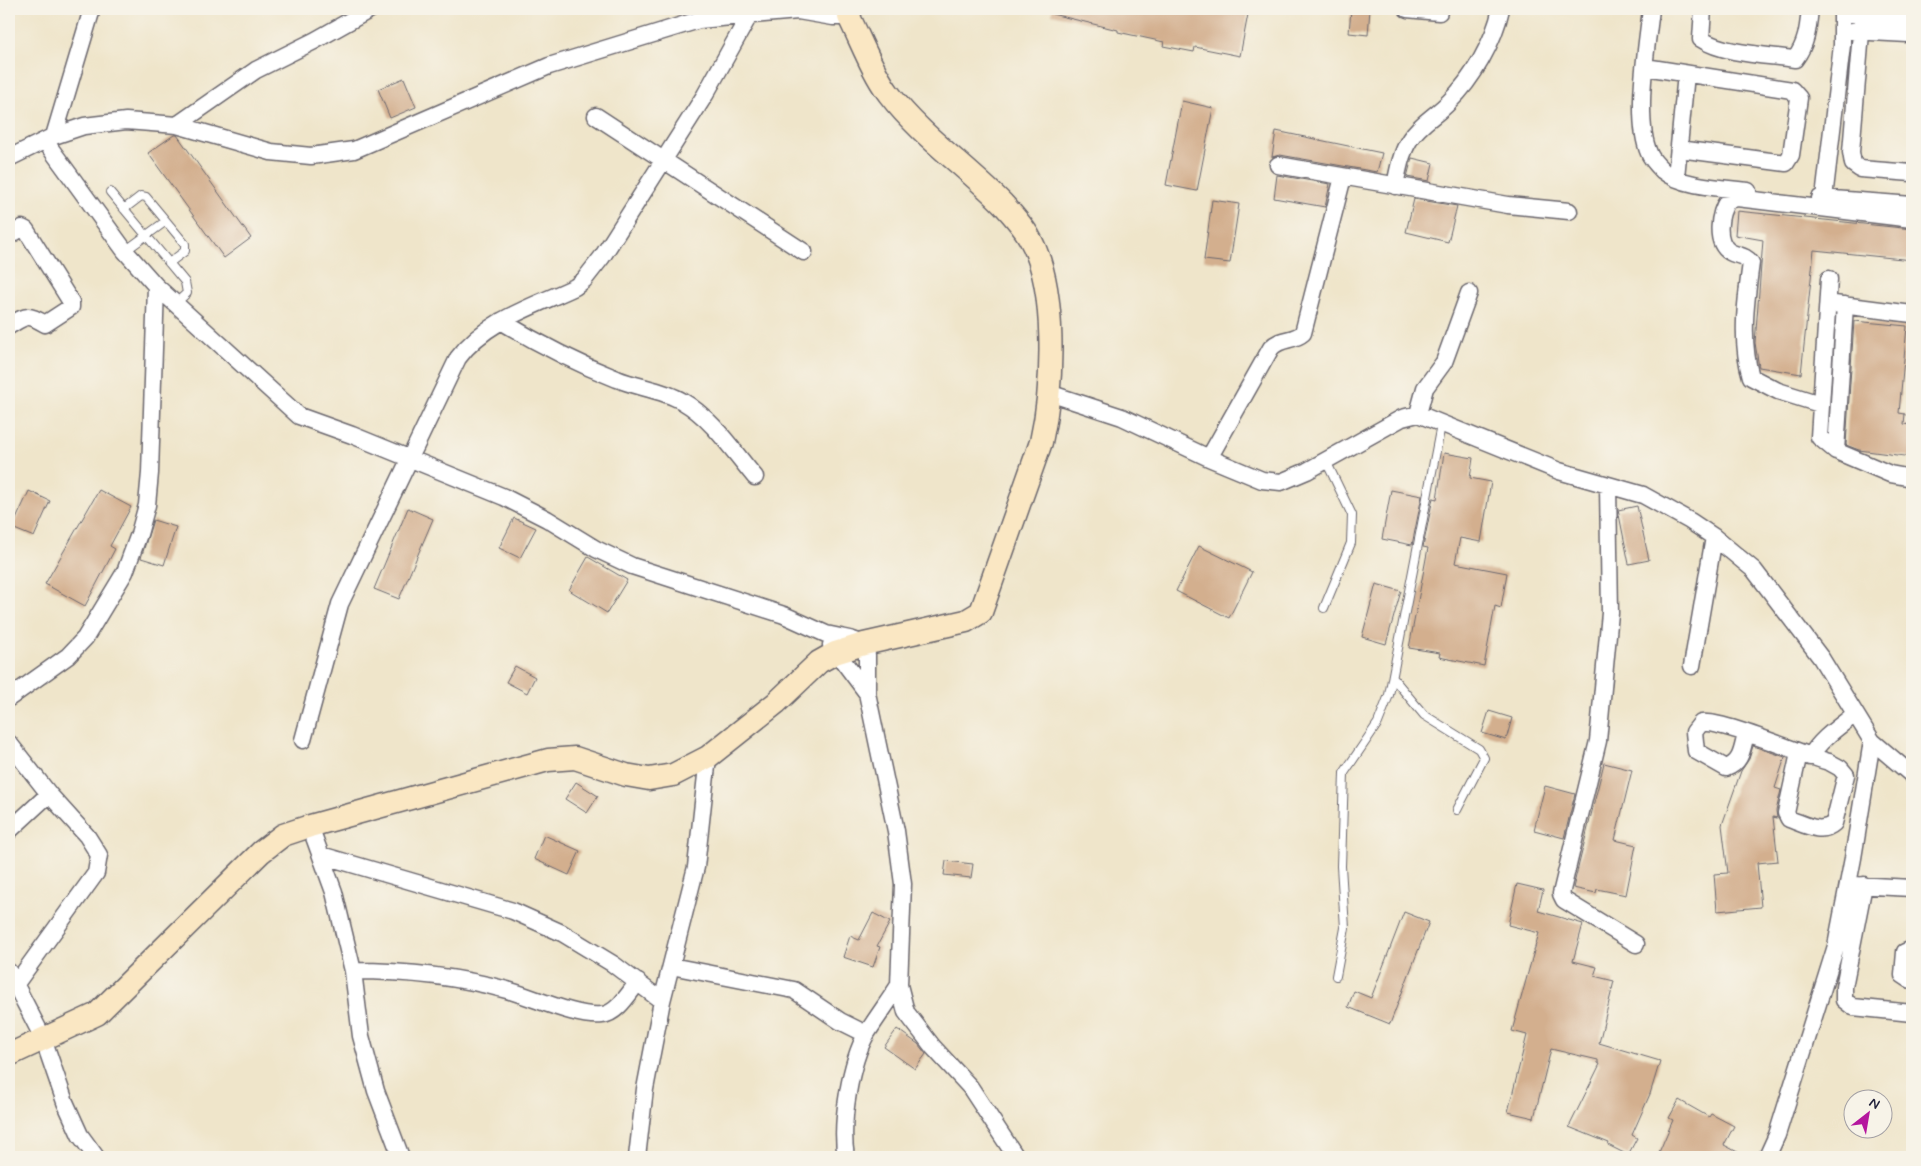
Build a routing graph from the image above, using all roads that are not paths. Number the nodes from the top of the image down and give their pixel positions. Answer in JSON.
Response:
{"nodes":[{"id":1,"x":92,"y":9,"type":"edge"},
{"id":2,"x":371,"y":9,"type":"edge"},
{"id":3,"x":1407,"y":9,"type":"edge"},
{"id":4,"x":1501,"y":9,"type":"edge"},
{"id":5,"x":1651,"y":9,"type":"edge"},
{"id":6,"x":1703,"y":9,"type":"edge"},
{"id":7,"x":1810,"y":9,"type":"edge"},
{"id":8,"x":1842,"y":11,"type":"edge"},
{"id":9,"x":1439,"y":12,"type":"dead end"},
{"id":10,"x":1863,"y":12,"type":"edge"},
{"id":11,"x":850,"y":13,"type":"edge"},
{"id":12,"x":750,"y":14,"type":"junction"},
{"id":13,"x":1912,"y":25,"type":"edge"},
{"id":14,"x":1842,"y":30,"type":"junction"},
{"id":15,"x":1912,"y":30,"type":"edge"},
{"id":16,"x":1862,"y":32,"type":"junction"},
{"id":17,"x":1645,"y":67,"type":"junction"},
{"id":18,"x":1686,"y":74,"type":"junction"},
{"id":19,"x":596,"y":116,"type":"dead end"},
{"id":20,"x":177,"y":125,"type":"junction"},
{"id":21,"x":49,"y":138,"type":"junction"},
{"id":22,"x":1679,"y":149,"type":"junction"},
{"id":23,"x":9,"y":158,"type":"edge"},
{"id":24,"x":663,"y":159,"type":"junction"},
{"id":25,"x":1278,"y":165,"type":"dead end"},
{"id":26,"x":1912,"y":174,"type":"edge"},
{"id":27,"x":1343,"y":177,"type":"junction"},
{"id":28,"x":1676,"y":177,"type":"junction"},
{"id":29,"x":1395,"y":186,"type":"junction"},
{"id":30,"x":110,"y":192,"type":"dead end"},
{"id":31,"x":1824,"y":198,"type":"junction"},
{"id":32,"x":1912,"y":205,"type":"edge"},
{"id":33,"x":124,"y":209,"type":"junction"},
{"id":34,"x":1569,"y":211,"type":"dead end"},
{"id":35,"x":1912,"y":219,"type":"edge"},
{"id":36,"x":166,"y":221,"type":"junction"},
{"id":37,"x":9,"y":236,"type":"edge"},
{"id":38,"x":146,"y":236,"type":"junction"},
{"id":39,"x":125,"y":251,"type":"junction"},
{"id":40,"x":804,"y":252,"type":"dead end"},
{"id":41,"x":169,"y":263,"type":"junction"},
{"id":42,"x":1829,"y":279,"type":"dead end"},
{"id":43,"x":156,"y":286,"type":"junction"},
{"id":44,"x":1469,"y":293,"type":"dead end"},
{"id":45,"x":1827,"y":303,"type":"junction"},
{"id":46,"x":175,"y":304,"type":"junction"},
{"id":47,"x":1845,"y":305,"type":"junction"},
{"id":48,"x":1912,"y":314,"type":"edge"},
{"id":49,"x":501,"y":321,"type":"junction"},
{"id":50,"x":9,"y":326,"type":"edge"},
{"id":51,"x":1049,"y":393,"type":"junction"},
{"id":52,"x":1820,"y":404,"type":"junction"},
{"id":53,"x":1418,"y":414,"type":"junction"},
{"id":54,"x":1441,"y":425,"type":"junction"},
{"id":55,"x":1836,"y":450,"type":"junction"},
{"id":56,"x":409,"y":458,"type":"junction"},
{"id":57,"x":1209,"y":458,"type":"junction"},
{"id":58,"x":1326,"y":461,"type":"junction"},
{"id":59,"x":755,"y":477,"type":"dead end"},
{"id":60,"x":1912,"y":478,"type":"edge"},
{"id":61,"x":1608,"y":486,"type":"junction"},
{"id":62,"x":1714,"y":537,"type":"junction"},
{"id":63,"x":1324,"y":608,"type":"dead end"},
{"id":64,"x":830,"y":644,"type":"junction"},
{"id":65,"x":864,"y":644,"type":"junction"},
{"id":66,"x":1692,"y":666,"type":"dead end"},
{"id":67,"x":1393,"y":678,"type":"junction"},
{"id":68,"x":867,"y":693,"type":"junction"},
{"id":69,"x":9,"y":698,"type":"edge"},
{"id":70,"x":1855,"y":714,"type":"junction"},
{"id":71,"x":1746,"y":734,"type":"dead end"},
{"id":72,"x":303,"y":740,"type":"dead end"},
{"id":73,"x":1872,"y":741,"type":"junction"},
{"id":74,"x":9,"y":743,"type":"edge"},
{"id":75,"x":1804,"y":755,"type":"junction"},
{"id":76,"x":708,"y":756,"type":"junction"},
{"id":77,"x":1912,"y":775,"type":"edge"},
{"id":78,"x":49,"y":794,"type":"junction"},
{"id":79,"x":1457,"y":810,"type":"dead end"},
{"id":80,"x":310,"y":826,"type":"junction"},
{"id":81,"x":9,"y":830,"type":"edge"},
{"id":82,"x":321,"y":855,"type":"junction"},
{"id":83,"x":1856,"y":885,"type":"junction"},
{"id":84,"x":1912,"y":888,"type":"edge"},
{"id":85,"x":1636,"y":944,"type":"dead end"},
{"id":86,"x":1912,"y":949,"type":"edge"},
{"id":87,"x":671,"y":966,"type":"junction"},
{"id":88,"x":353,"y":971,"type":"junction"},
{"id":89,"x":1336,"y":976,"type":"dead end"},
{"id":90,"x":12,"y":978,"type":"edge"},
{"id":91,"x":1912,"y":981,"type":"edge"},
{"id":92,"x":638,"y":982,"type":"junction"},
{"id":93,"x":900,"y":985,"type":"junction"},
{"id":94,"x":662,"y":1001,"type":"junction"},
{"id":95,"x":1912,"y":1013,"type":"edge"},
{"id":96,"x":866,"y":1034,"type":"junction"},
{"id":97,"x":43,"y":1038,"type":"junction"},
{"id":98,"x":9,"y":1055,"type":"edge"},
{"id":99,"x":96,"y":1157,"type":"edge"},
{"id":100,"x":401,"y":1157,"type":"edge"},
{"id":101,"x":638,"y":1157,"type":"edge"},
{"id":102,"x":846,"y":1157,"type":"edge"},
{"id":103,"x":1016,"y":1157,"type":"edge"},
{"id":104,"x":1767,"y":1157,"type":"edge"}],
"edges":[{"from":1,"to":21,"type":"street"},
{"from":2,"to":20,"type":"street"},
{"from":3,"to":9,"type":"street"},
{"from":4,"to":29,"type":"street"},
{"from":5,"to":17,"type":"street"},
{"from":6,"to":7,"type":"street"},
{"from":8,"to":10,"type":"street"},
{"from":8,"to":14,"type":"street"},
{"from":10,"to":13,"type":"street"},
{"from":10,"to":16,"type":"street"},
{"from":11,"to":12,"type":"street"},
{"from":11,"to":51,"type":"street"},
{"from":12,"to":20,"type":"street"},
{"from":12,"to":24,"type":"street"},
{"from":14,"to":16,"type":"street"},
{"from":14,"to":31,"type":"street"},
{"from":15,"to":16,"type":"street"},
{"from":16,"to":26,"type":"street"},
{"from":17,"to":18,"type":"street"},
{"from":17,"to":28,"type":"street"},
{"from":18,"to":22,"type":"street"},
{"from":18,"to":22,"type":"street"},
{"from":19,"to":24,"type":"street"},
{"from":20,"to":21,"type":"street"},
{"from":21,"to":23,"type":"street"},
{"from":21,"to":39,"type":"street"},
{"from":22,"to":28,"type":"street"},
{"from":24,"to":40,"type":"street"},
{"from":24,"to":49,"type":"street"},
{"from":25,"to":27,"type":"street"},
{"from":27,"to":29,"type":"street"},
{"from":27,"to":57,"type":"street"},
{"from":28,"to":31,"type":"street"},
{"from":29,"to":34,"type":"street"},
{"from":30,"to":33,"type":"lane"},
{"from":31,"to":32,"type":"street"},
{"from":33,"to":36,"type":"lane"},
{"from":33,"to":38,"type":"lane"},
{"from":35,"to":52,"type":"street"},
{"from":36,"to":38,"type":"lane"},
{"from":36,"to":41,"type":"lane"},
{"from":37,"to":50,"type":"street"},
{"from":38,"to":39,"type":"lane"},
{"from":38,"to":41,"type":"lane"},
{"from":39,"to":43,"type":"street"},
{"from":41,"to":46,"type":"lane"},
{"from":42,"to":45,"type":"street"},
{"from":43,"to":46,"type":"street"},
{"from":43,"to":69,"type":"street"},
{"from":44,"to":53,"type":"street"},
{"from":45,"to":47,"type":"street"},
{"from":45,"to":52,"type":"street"},
{"from":46,"to":56,"type":"street"},
{"from":47,"to":48,"type":"street"},
{"from":47,"to":55,"type":"street"},
{"from":49,"to":56,"type":"street"},
{"from":49,"to":59,"type":"street"},
{"from":51,"to":57,"type":"street"},
{"from":51,"to":65,"type":"street"},
{"from":52,"to":55,"type":"street"},
{"from":53,"to":54,"type":"street"},
{"from":53,"to":58,"type":"street"},
{"from":54,"to":61,"type":"street"},
{"from":54,"to":67,"type":"lane"},
{"from":55,"to":60,"type":"street"},
{"from":56,"to":64,"type":"street"},
{"from":56,"to":72,"type":"street"},
{"from":57,"to":58,"type":"street"},
{"from":58,"to":63,"type":"lane"},
{"from":61,"to":62,"type":"street"},
{"from":61,"to":85,"type":"street"},
{"from":62,"to":66,"type":"street"},
{"from":62,"to":70,"type":"street"},
{"from":64,"to":65,"type":"street"},
{"from":64,"to":68,"type":"street"},
{"from":64,"to":76,"type":"street"},
{"from":65,"to":68,"type":"street"},
{"from":67,"to":79,"type":"lane"},
{"from":67,"to":89,"type":"lane"},
{"from":68,"to":93,"type":"street"},
{"from":70,"to":73,"type":"street"},
{"from":70,"to":75,"type":"street"},
{"from":71,"to":75,"type":"street"},
{"from":73,"to":77,"type":"street"},
{"from":73,"to":83,"type":"street"},
{"from":74,"to":78,"type":"street"},
{"from":75,"to":75,"type":"street"},
{"from":76,"to":80,"type":"street"},
{"from":76,"to":87,"type":"street"},
{"from":78,"to":81,"type":"street"},
{"from":78,"to":90,"type":"street"},
{"from":80,"to":82,"type":"street"},
{"from":80,"to":97,"type":"street"},
{"from":82,"to":88,"type":"street"},
{"from":82,"to":92,"type":"street"},
{"from":83,"to":84,"type":"street"},
{"from":83,"to":95,"type":"street"},
{"from":83,"to":104,"type":"street"},
{"from":86,"to":91,"type":"street"},
{"from":87,"to":94,"type":"street"},
{"from":87,"to":96,"type":"street"},
{"from":88,"to":92,"type":"street"},
{"from":88,"to":100,"type":"street"},
{"from":90,"to":97,"type":"street"},
{"from":92,"to":94,"type":"street"},
{"from":93,"to":96,"type":"street"},
{"from":93,"to":103,"type":"street"},
{"from":94,"to":101,"type":"street"},
{"from":96,"to":102,"type":"street"},
{"from":97,"to":98,"type":"street"},
{"from":97,"to":99,"type":"street"}]}
